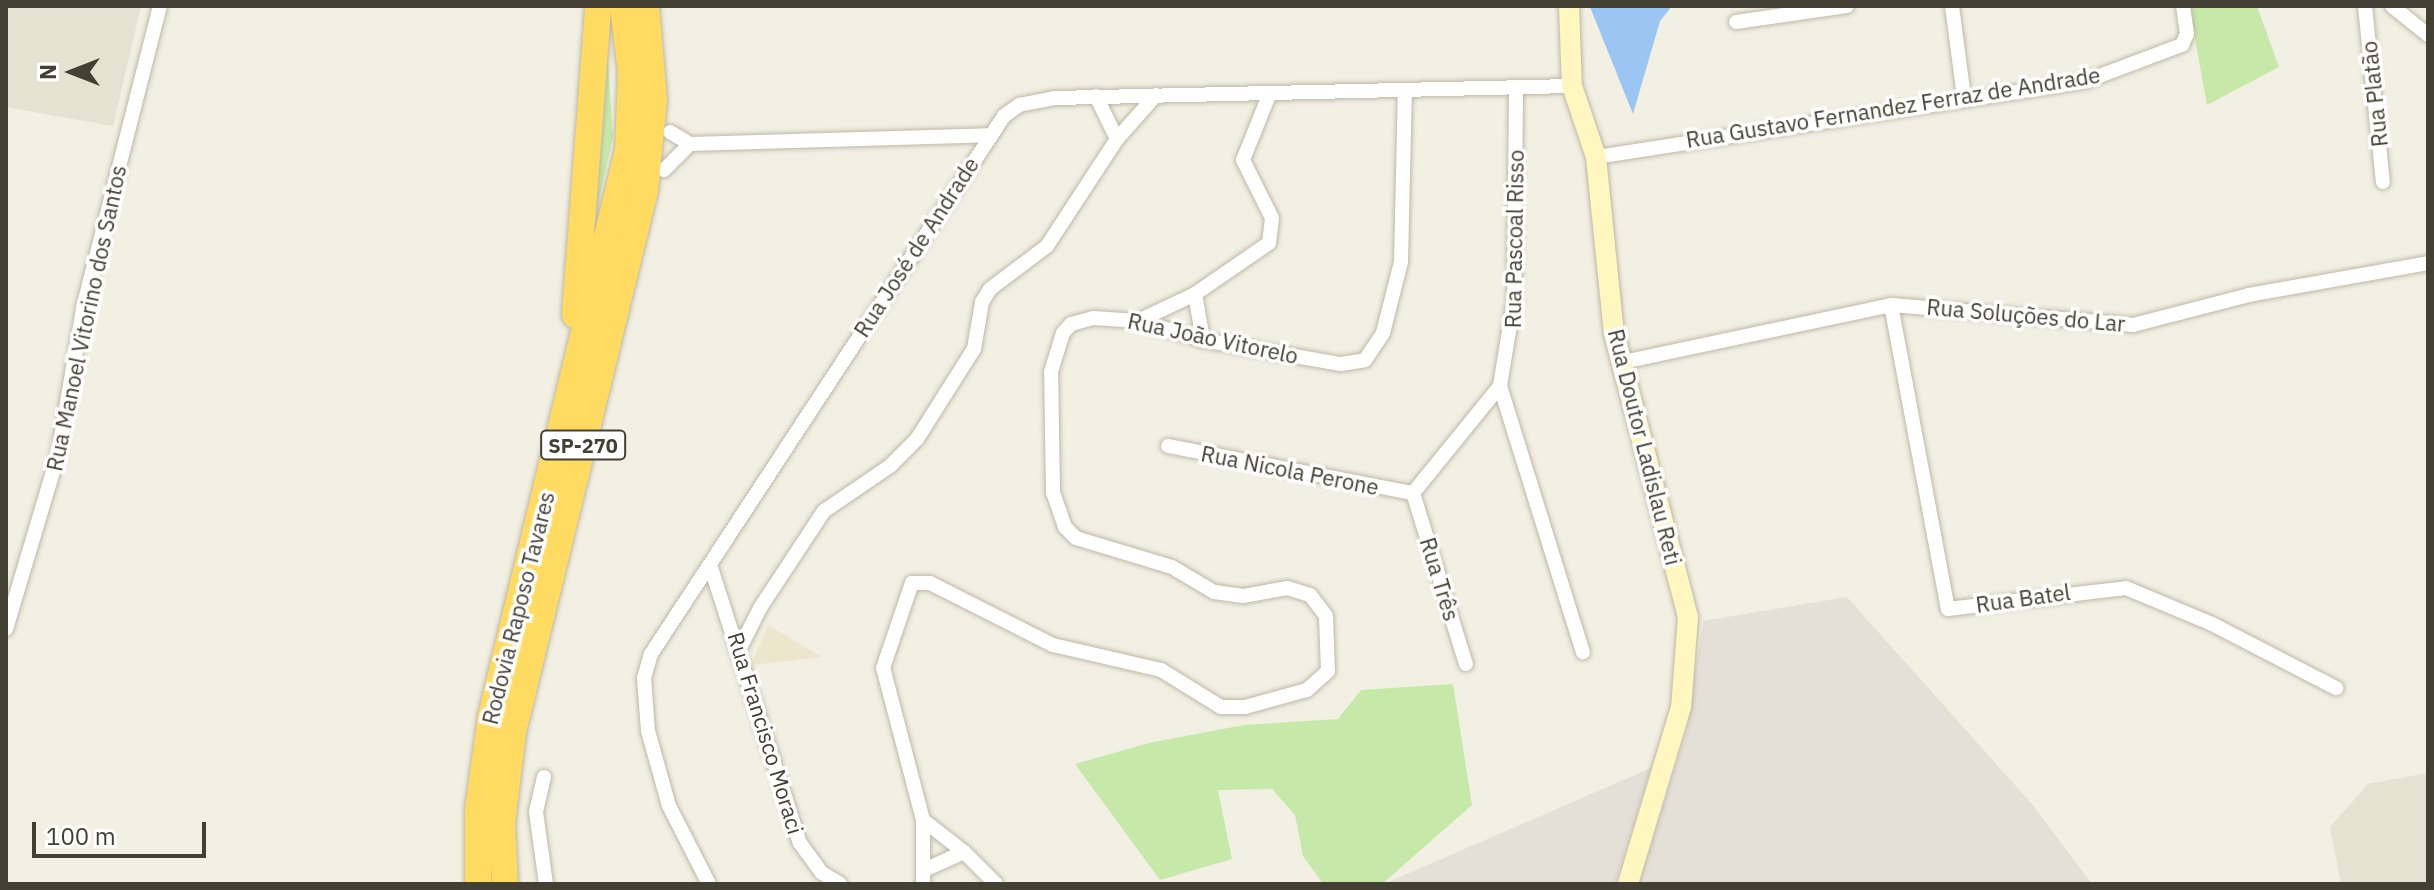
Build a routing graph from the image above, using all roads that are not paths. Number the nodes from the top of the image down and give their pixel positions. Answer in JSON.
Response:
{"nodes":[{"id":1,"x":160,"y":6,"type":"edge"},
{"id":2,"x":598,"y":6,"type":"edge"},
{"id":3,"x":623,"y":6,"type":"edge"},
{"id":4,"x":649,"y":6,"type":"edge"},
{"id":5,"x":1569,"y":6,"type":"edge"},
{"id":6,"x":1847,"y":6,"type":"edge"},
{"id":7,"x":1952,"y":6,"type":"edge"},
{"id":8,"x":2183,"y":6,"type":"edge"},
{"id":9,"x":2365,"y":6,"type":"edge"},
{"id":10,"x":2392,"y":6,"type":"edge"},
{"id":11,"x":1736,"y":22,"type":"dead end"},
{"id":12,"x":2428,"y":35,"type":"edge"},
{"id":13,"x":1572,"y":86,"type":"junction"},
{"id":14,"x":1516,"y":90,"type":"junction"},
{"id":15,"x":1405,"y":91,"type":"junction"},
{"id":16,"x":1270,"y":93,"type":"junction"},
{"id":17,"x":1156,"y":95,"type":"junction"},
{"id":18,"x":1096,"y":96,"type":"junction"},
{"id":19,"x":1964,"y":97,"type":"junction"},
{"id":20,"x":989,"y":135,"type":"junction"},
{"id":21,"x":680,"y":138,"type":"junction"},
{"id":22,"x":1117,"y":139,"type":"junction"},
{"id":23,"x":1596,"y":157,"type":"junction"},
{"id":24,"x":2383,"y":182,"type":"dead end"},
{"id":25,"x":2428,"y":263,"type":"edge"},
{"id":26,"x":1195,"y":294,"type":"junction"},
{"id":27,"x":1891,"y":305,"type":"junction"},
{"id":28,"x":1138,"y":321,"type":"junction"},
{"id":29,"x":1203,"y":340,"type":"junction"},
{"id":30,"x":608,"y":347,"type":"junction"},
{"id":31,"x":1623,"y":362,"type":"junction"},
{"id":32,"x":1500,"y":386,"type":"junction"},
{"id":33,"x":567,"y":402,"type":"junction"},
{"id":34,"x":1168,"y":446,"type":"dead end"},
{"id":35,"x":1413,"y":493,"type":"junction"},
{"id":36,"x":711,"y":568,"type":"junction"},
{"id":37,"x":6,"y":629,"type":"edge"},
{"id":38,"x":740,"y":648,"type":"junction"},
{"id":39,"x":1583,"y":652,"type":"dead end"},
{"id":40,"x":1466,"y":664,"type":"dead end"},
{"id":41,"x":2336,"y":688,"type":"dead end"},
{"id":42,"x":544,"y":777,"type":"dead end"},
{"id":43,"x":923,"y":820,"type":"junction"},
{"id":44,"x":964,"y":852,"type":"junction"},
{"id":45,"x":924,"y":877,"type":"edge"},
{"id":46,"x":478,"y":884,"type":"edge"},
{"id":47,"x":505,"y":884,"type":"edge"},
{"id":48,"x":546,"y":884,"type":"edge"},
{"id":49,"x":709,"y":884,"type":"edge"},
{"id":50,"x":840,"y":884,"type":"edge"},
{"id":51,"x":996,"y":884,"type":"edge"},
{"id":52,"x":1628,"y":884,"type":"edge"}],
"edges":[{"from":1,"to":37,"type":"street","name":"Rua Manoel Vitorino dos Santos"},
{"from":2,"to":33,"type":"highway"},
{"from":3,"to":33,"type":"highway","name":"Rodovia Raposo Tavares","number":"SP-270"},
{"from":4,"to":21,"type":"highway"},
{"from":4,"to":30,"type":"highway","name":"Rodovia Raposo Tavares","number":"SP-270"},
{"from":5,"to":13,"type":"street","name":"Rua Doutor Ladislau Reti"},
{"from":6,"to":11,"type":"street"},
{"from":7,"to":19,"type":"street"},
{"from":8,"to":19,"type":"street","name":"Rua Gustavo Fernandez Ferraz de Andrade"},
{"from":9,"to":24,"type":"street","name":"Rua Platão"},
{"from":10,"to":12,"type":"street"},
{"from":13,"to":14,"type":"street","name":"Rua José de Andrade"},
{"from":13,"to":23,"type":"street","name":"Rua Doutor Ladislau Reti"},
{"from":14,"to":15,"type":"street","name":"Rua José de Andrade"},
{"from":14,"to":32,"type":"street","name":"Rua Pascoal Risso"},
{"from":15,"to":16,"type":"street","name":"Rua José de Andrade"},
{"from":15,"to":29,"type":"street","name":"Rua João Vitorelo"},
{"from":16,"to":17,"type":"street","name":"Rua José de Andrade"},
{"from":16,"to":26,"type":"street"},
{"from":17,"to":18,"type":"street","name":"Rua José de Andrade"},
{"from":17,"to":22,"type":"street"},
{"from":18,"to":20,"type":"street","name":"Rua José de Andrade"},
{"from":18,"to":22,"type":"street"},
{"from":19,"to":23,"type":"street","name":"Rua Gustavo Fernandez Ferraz de Andrade"},
{"from":20,"to":21,"type":"street"},
{"from":20,"to":36,"type":"street","name":"Rua José de Andrade"},
{"from":21,"to":30,"type":"highway"},
{"from":22,"to":38,"type":"street"},
{"from":23,"to":31,"type":"street","name":"Rua Doutor Ladislau Reti"},
{"from":25,"to":27,"type":"street","name":"Rua Soluções do Lar"},
{"from":26,"to":28,"type":"street"},
{"from":26,"to":29,"type":"street"},
{"from":27,"to":31,"type":"street","name":"Rua Soluções do Lar"},
{"from":27,"to":41,"type":"street","name":"Rua Batel"},
{"from":28,"to":29,"type":"street","name":"Rua João Vitorelo"},
{"from":28,"to":43,"type":"street","name":"Rua João Vitorelo"},
{"from":30,"to":47,"type":"highway","name":"Rodovia Raposo Tavares","number":"SP-270"},
{"from":31,"to":52,"type":"street","name":"Rua Doutor Ladislau Reti"},
{"from":32,"to":35,"type":"street","name":"Rua Pascoal Risso"},
{"from":32,"to":39,"type":"street","name":"Rua Pascoal Risso"},
{"from":33,"to":46,"type":"highway","name":"Rodovia Raposo Tavares","number":"SP-270"},
{"from":34,"to":35,"type":"street","name":"Rua Nicola Perone"},
{"from":35,"to":40,"type":"street","name":"Rua Três"},
{"from":36,"to":38,"type":"street","name":"Rua Francisco Moraci"},
{"from":36,"to":49,"type":"street","name":"Rua José de Andrade"},
{"from":38,"to":50,"type":"street","name":"Rua Francisco Moraci"},
{"from":42,"to":48,"type":"street"},
{"from":43,"to":44,"type":"street"},
{"from":43,"to":45,"type":"street"},
{"from":44,"to":45,"type":"street"},
{"from":44,"to":51,"type":"street"}]}
